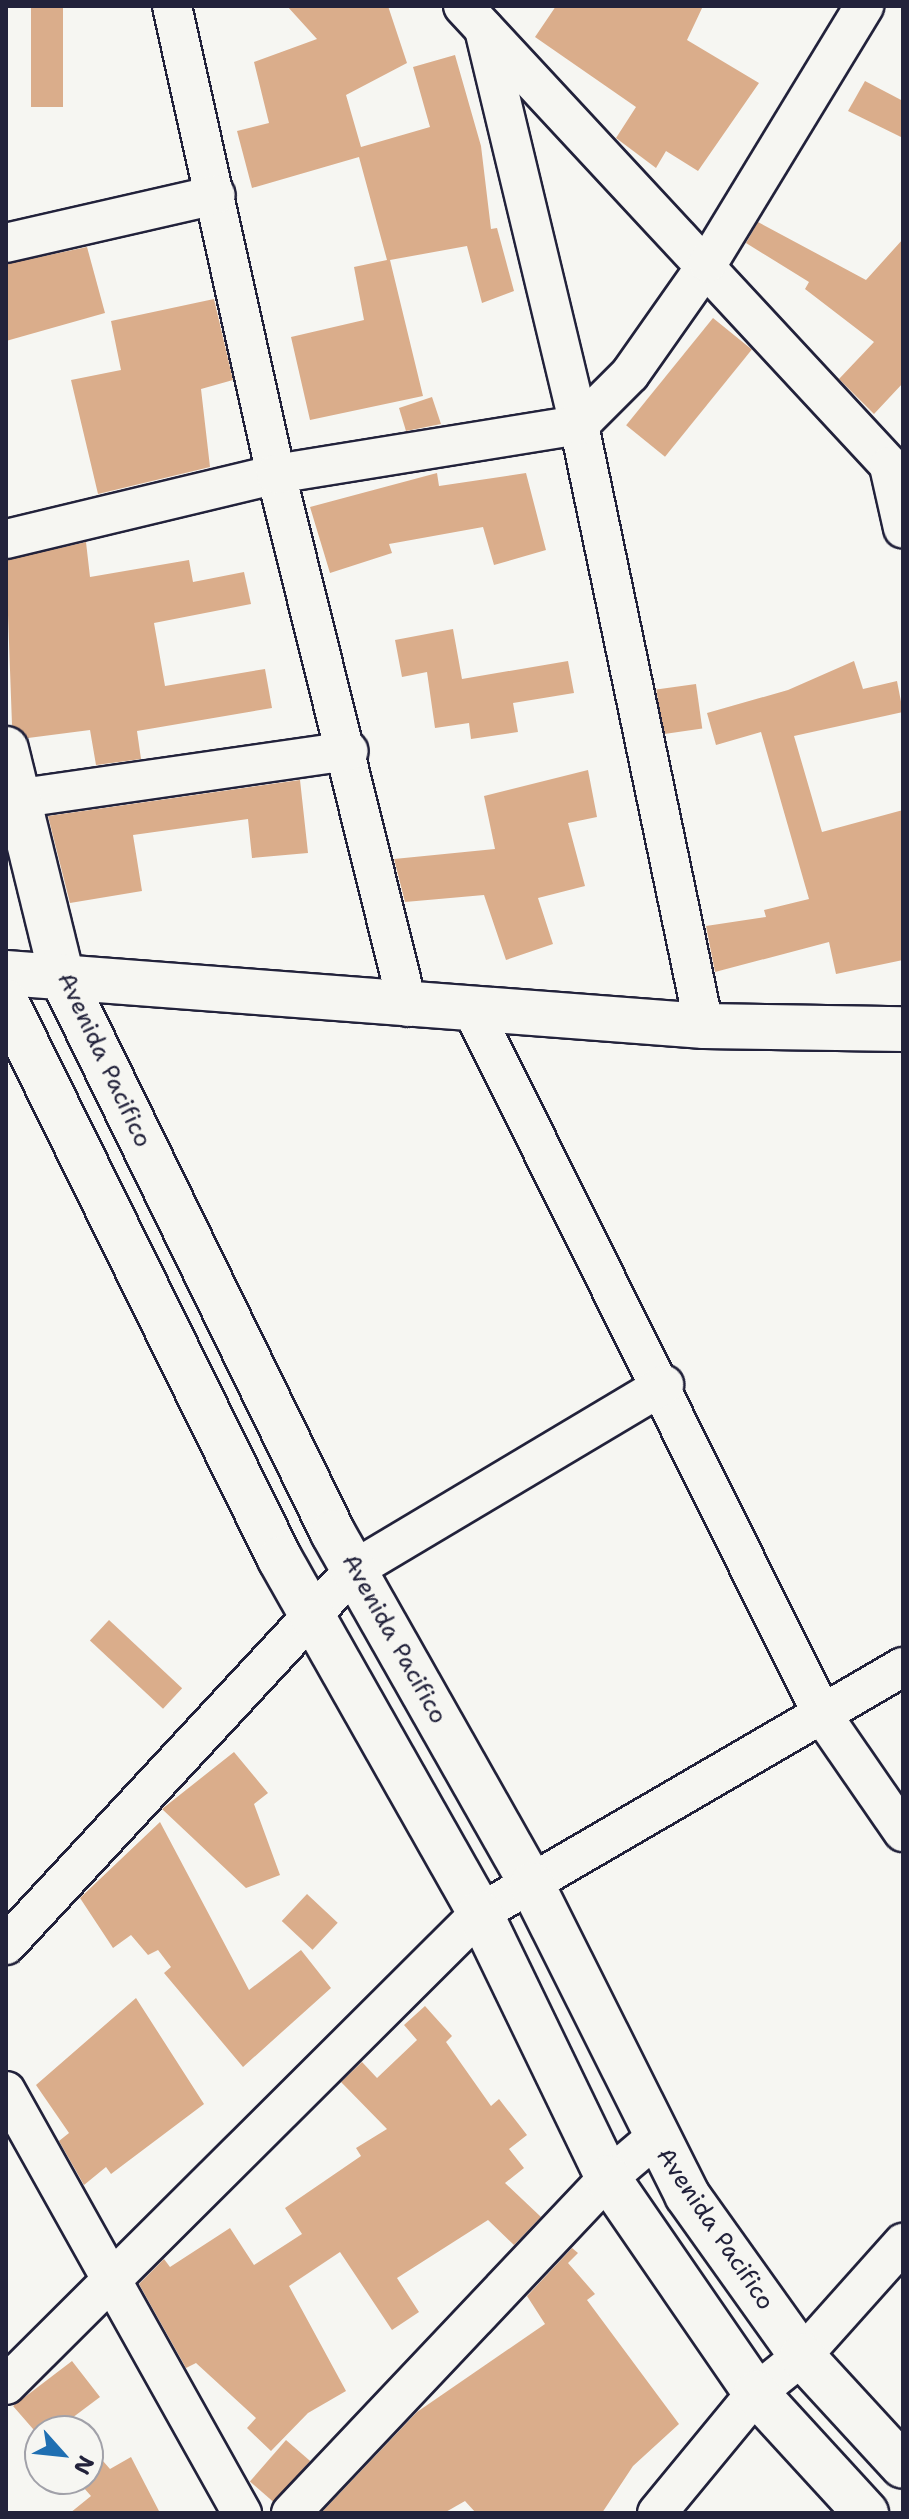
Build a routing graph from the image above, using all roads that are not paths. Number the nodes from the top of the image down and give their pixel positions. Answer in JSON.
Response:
{"nodes":[{"id":1,"x":172,"y":6,"type":"edge"},
{"id":2,"x":864,"y":6,"type":"edge"},
{"id":3,"x":474,"y":18,"type":"edge"},
{"id":4,"x":216,"y":195,"type":"junction"},
{"id":5,"x":6,"y":243,"type":"edge"},
{"id":6,"x":708,"y":263,"type":"junction"},
{"id":7,"x":579,"y":425,"type":"junction"},
{"id":8,"x":896,"y":473,"type":"edge"},
{"id":9,"x":276,"y":474,"type":"junction"},
{"id":10,"x":903,"y":528,"type":"edge"},
{"id":11,"x":6,"y":539,"type":"edge"},
{"id":12,"x":6,"y":749,"type":"edge"},
{"id":13,"x":349,"y":751,"type":"junction"},
{"id":14,"x":15,"y":799,"type":"junction"},
{"id":15,"x":6,"y":973,"type":"edge"},
{"id":16,"x":62,"y":977,"type":"junction"},
{"id":17,"x":6,"y":1002,"type":"edge"},
{"id":18,"x":408,"y":1007,"type":"junction"},
{"id":19,"x":473,"y":1011,"type":"junction"},
{"id":20,"x":704,"y":1026,"type":"junction"},
{"id":21,"x":903,"y":1029,"type":"edge"},
{"id":22,"x":664,"y":1385,"type":"junction"},
{"id":23,"x":355,"y":1569,"type":"junction"},
{"id":24,"x":313,"y":1618,"type":"junction"},
{"id":25,"x":903,"y":1667,"type":"edge"},
{"id":26,"x":823,"y":1716,"type":"junction"},
{"id":27,"x":903,"y":1832,"type":"edge"},
{"id":28,"x":532,"y":1885,"type":"junction"},
{"id":29,"x":480,"y":1913,"type":"junction"},
{"id":30,"x":6,"y":1945,"type":"edge"},
{"id":31,"x":6,"y":2091,"type":"edge"},
{"id":32,"x":655,"y":2138,"type":"junction"},
{"id":33,"x":608,"y":2178,"type":"junction"},
{"id":34,"x":903,"y":2243,"type":"edge"},
{"id":35,"x":106,"y":2278,"type":"junction"},
{"id":36,"x":802,"y":2356,"type":"junction"},
{"id":37,"x":6,"y":2385,"type":"edge"},
{"id":38,"x":756,"y":2393,"type":"junction"},
{"id":39,"x":903,"y":2466,"type":"edge"},
{"id":40,"x":242,"y":2513,"type":"edge"},
{"id":41,"x":291,"y":2513,"type":"edge"},
{"id":42,"x":657,"y":2513,"type":"edge"},
{"id":43,"x":866,"y":2513,"type":"edge"}],
"edges":[{"from":1,"to":4,"type":"street"},
{"from":2,"to":6,"type":"street"},
{"from":3,"to":6,"type":"street"},
{"from":3,"to":7,"type":"street"},
{"from":4,"to":5,"type":"street"},
{"from":4,"to":9,"type":"street"},
{"from":6,"to":7,"type":"street"},
{"from":6,"to":8,"type":"street"},
{"from":7,"to":9,"type":"street"},
{"from":7,"to":20,"type":"street"},
{"from":8,"to":10,"type":"street"},
{"from":9,"to":11,"type":"street"},
{"from":9,"to":13,"type":"street"},
{"from":12,"to":14,"type":"main road","name":"Avenida Pacifico"},
{"from":13,"to":14,"type":"street"},
{"from":13,"to":18,"type":"street"},
{"from":14,"to":16,"type":"main road","name":"Avenida Pacifico"},
{"from":15,"to":16,"type":"main road"},
{"from":16,"to":18,"type":"main road"},
{"from":16,"to":23,"type":"main road","name":"Avenida Pacifico"},
{"from":17,"to":24,"type":"main road"},
{"from":18,"to":19,"type":"main road"},
{"from":19,"to":20,"type":"main road"},
{"from":19,"to":22,"type":"street"},
{"from":20,"to":21,"type":"main road"},
{"from":22,"to":23,"type":"street"},
{"from":22,"to":26,"type":"street"},
{"from":23,"to":24,"type":"street"},
{"from":23,"to":28,"type":"main road","name":"Avenida Pacifico"},
{"from":24,"to":29,"type":"main road"},
{"from":24,"to":30,"type":"street"},
{"from":25,"to":26,"type":"street"},
{"from":26,"to":27,"type":"street"},
{"from":26,"to":28,"type":"street"},
{"from":28,"to":29,"type":"street"},
{"from":28,"to":32,"type":"main road","name":"Avenida Pacifico"},
{"from":29,"to":33,"type":"main road"},
{"from":29,"to":35,"type":"street"},
{"from":31,"to":35,"type":"street"},
{"from":32,"to":33,"type":"street"},
{"from":32,"to":36,"type":"main road","name":"Avenida Pacifico"},
{"from":33,"to":38,"type":"main road"},
{"from":33,"to":41,"type":"street"},
{"from":34,"to":36,"type":"street"},
{"from":35,"to":37,"type":"street"},
{"from":35,"to":40,"type":"street"},
{"from":36,"to":38,"type":"street"},
{"from":36,"to":39,"type":"main road","name":"Avenida Pacifico"},
{"from":38,"to":42,"type":"street"},
{"from":38,"to":43,"type":"main road"}]}
